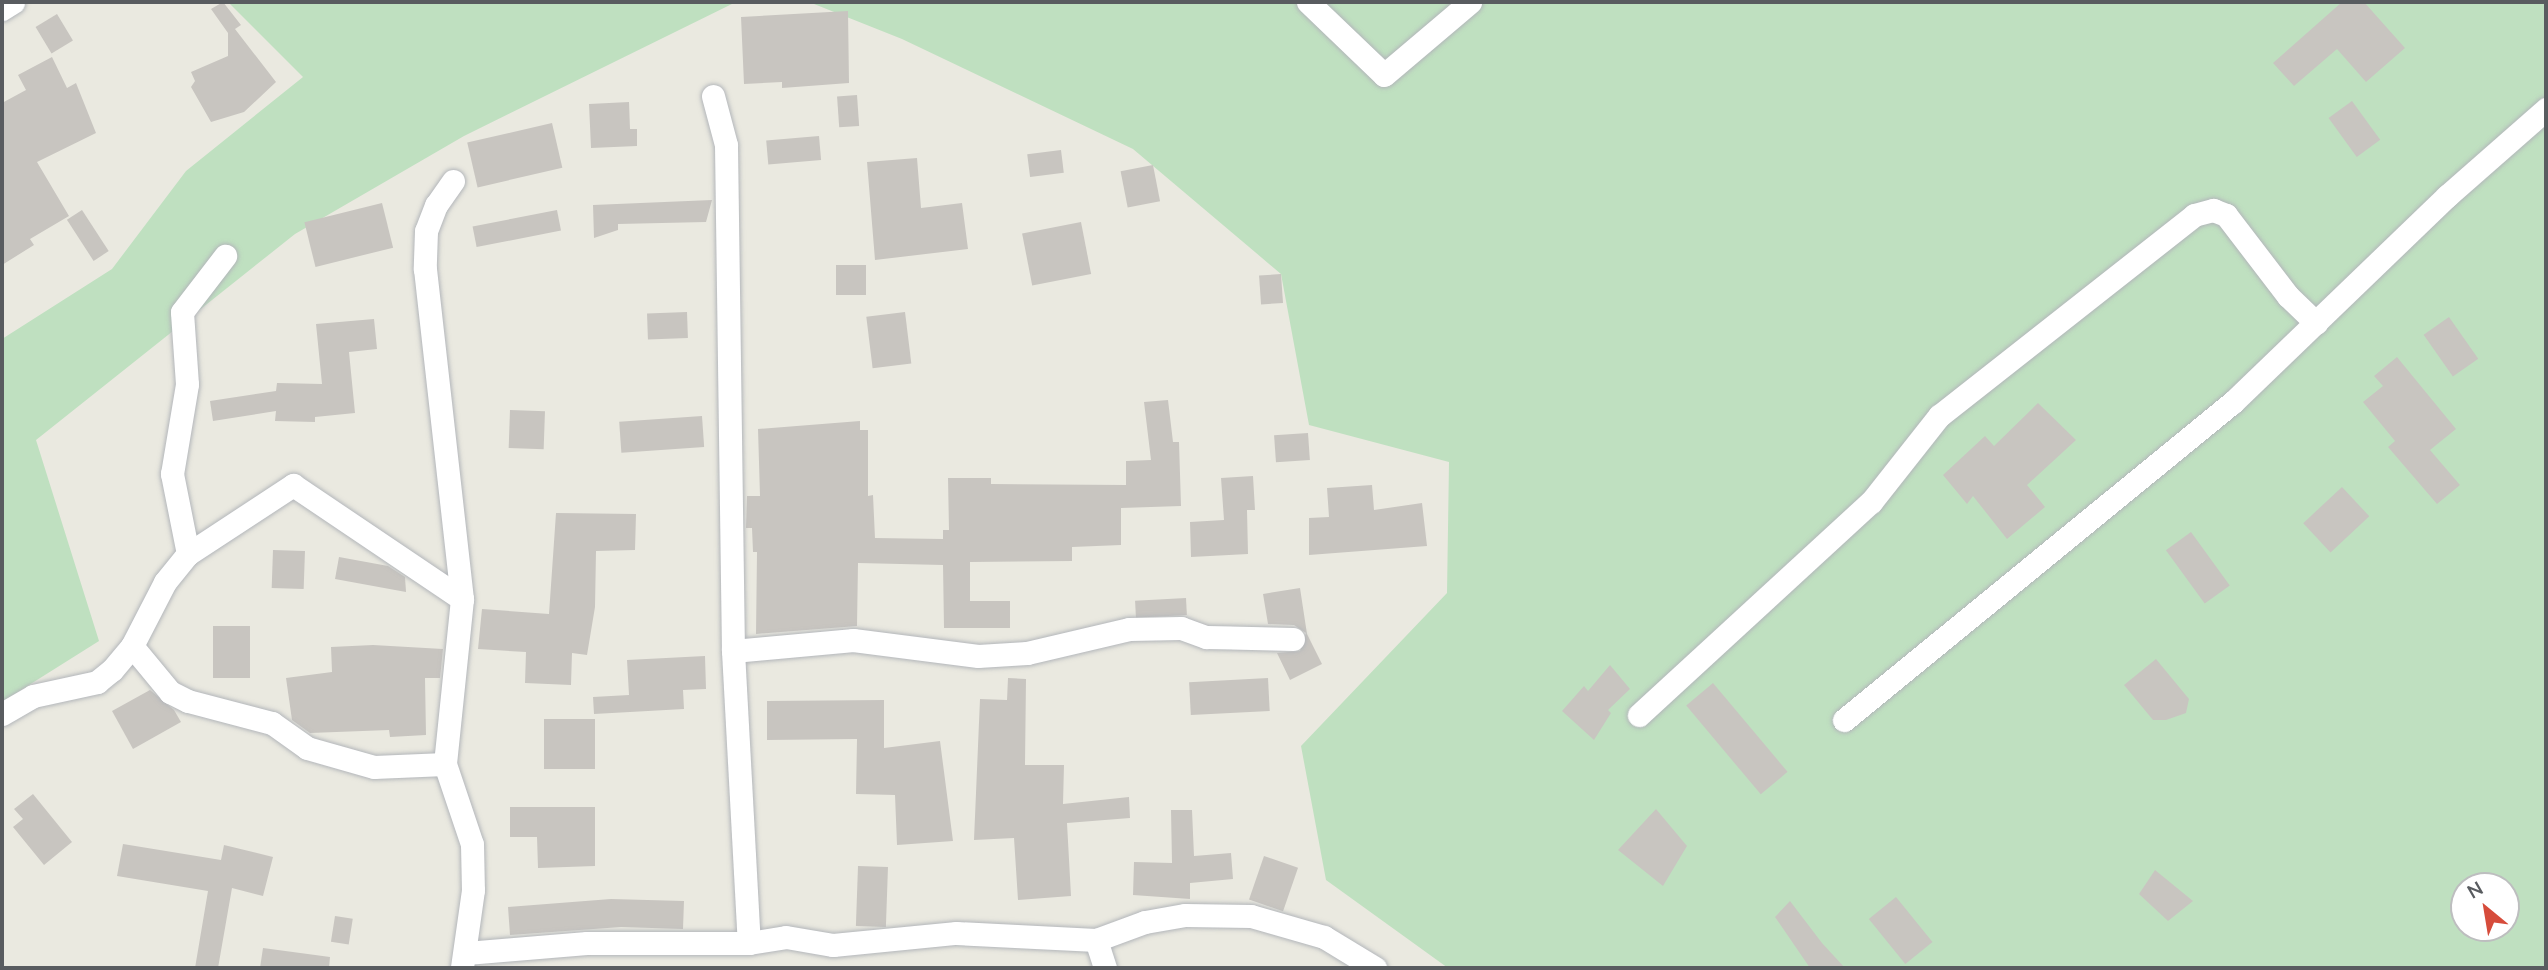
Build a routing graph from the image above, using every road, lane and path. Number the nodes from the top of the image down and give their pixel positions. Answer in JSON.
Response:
{"nodes":[{"id":1,"x":13,"y":2,"type":"edge"},
{"id":2,"x":1308,"y":2,"type":"edge"},
{"id":3,"x":1470,"y":2,"type":"edge"},
{"id":4,"x":2,"y":9,"type":"edge"},
{"id":5,"x":713,"y":96,"type":"dead end"},
{"id":6,"x":2546,"y":109,"type":"edge"},
{"id":7,"x":453,"y":181,"type":"dead end"},
{"id":8,"x":225,"y":256,"type":"dead end"},
{"id":9,"x":2316,"y":323,"type":"junction"},
{"id":10,"x":188,"y":554,"type":"junction"},
{"id":11,"x":462,"y":599,"type":"junction"},
{"id":12,"x":1293,"y":639,"type":"dead end"},
{"id":13,"x":132,"y":646,"type":"junction"},
{"id":14,"x":733,"y":651,"type":"junction"},
{"id":15,"x":2,"y":714,"type":"edge"},
{"id":16,"x":1639,"y":715,"type":"dead end"},
{"id":17,"x":1844,"y":720,"type":"dead end"},
{"id":18,"x":445,"y":764,"type":"junction"},
{"id":19,"x":1096,"y":940,"type":"junction"},
{"id":20,"x":749,"y":943,"type":"junction"},
{"id":21,"x":464,"y":961,"type":"edge"},
{"id":22,"x":1105,"y":968,"type":"edge"},
{"id":23,"x":1375,"y":968,"type":"edge"}],
"edges":[{"from":1,"to":4,"type":"street"},
{"from":2,"to":3,"type":"street"},
{"from":5,"to":14,"type":"street"},
{"from":6,"to":9,"type":"street"},
{"from":7,"to":11,"type":"street"},
{"from":8,"to":10,"type":"street"},
{"from":9,"to":16,"type":"street"},
{"from":9,"to":17,"type":"street"},
{"from":10,"to":11,"type":"street"},
{"from":10,"to":13,"type":"street"},
{"from":11,"to":18,"type":"street"},
{"from":12,"to":14,"type":"street"},
{"from":13,"to":15,"type":"street"},
{"from":13,"to":18,"type":"street"},
{"from":14,"to":20,"type":"street"},
{"from":18,"to":21,"type":"street"},
{"from":19,"to":20,"type":"street"},
{"from":19,"to":22,"type":"street"},
{"from":19,"to":23,"type":"street"},
{"from":20,"to":21,"type":"street"}]}
